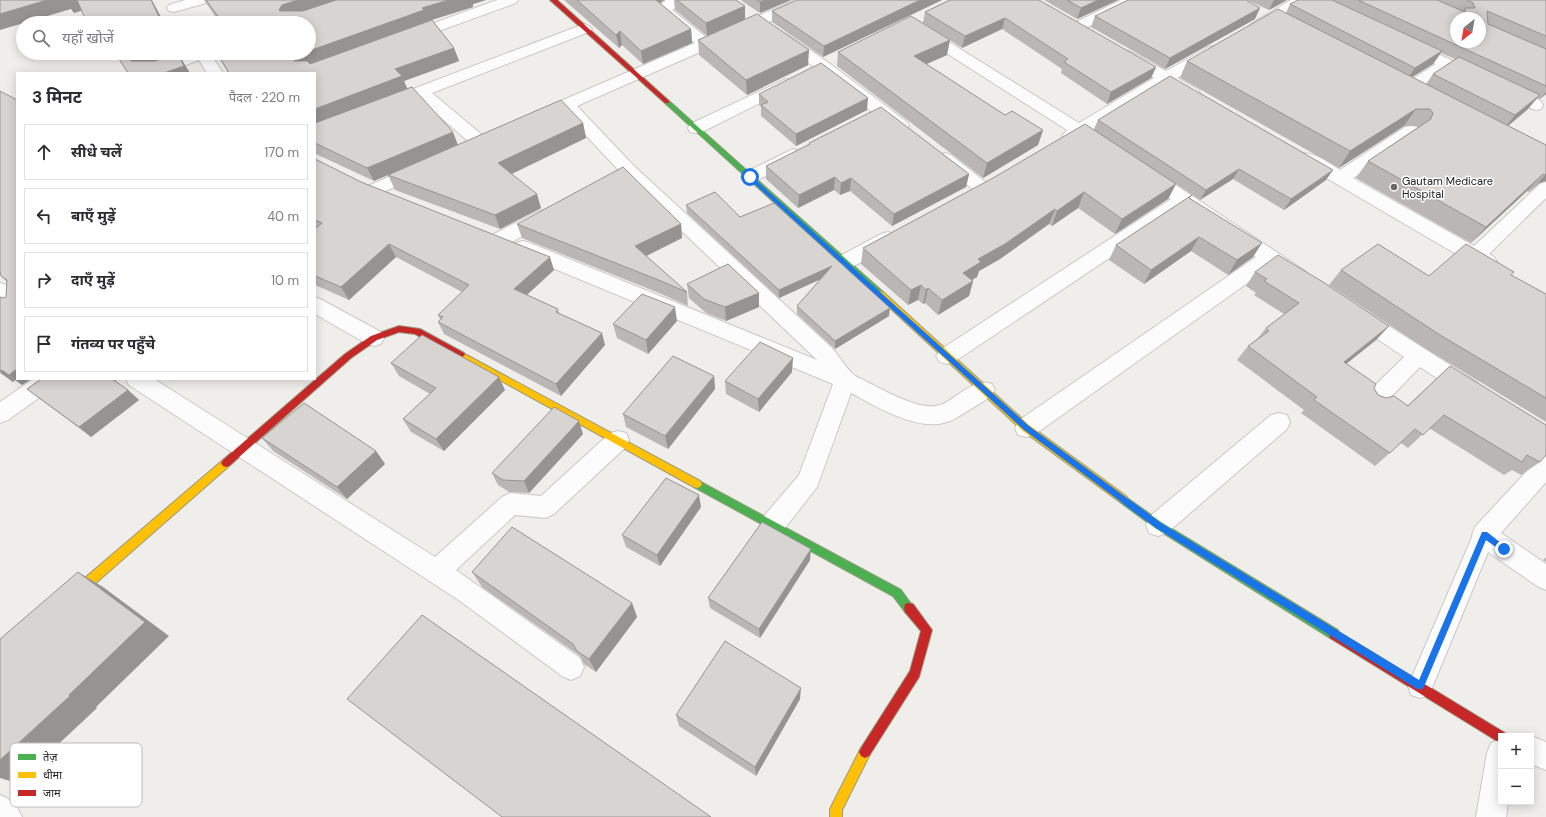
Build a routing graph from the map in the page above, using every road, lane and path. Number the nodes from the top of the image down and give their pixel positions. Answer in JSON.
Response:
{"nodes":[{"id":1,"x":201,"y":0,"type":"edge"},
{"id":2,"x":511,"y":0,"type":"edge"},
{"id":3,"x":552,"y":0,"type":"edge"},
{"id":4,"x":678,"y":0,"type":"edge"},
{"id":5,"x":807,"y":0,"type":"edge"},
{"id":6,"x":1132,"y":0,"type":"edge"},
{"id":7,"x":1301,"y":0,"type":"edge"},
{"id":8,"x":174,"y":9,"type":"edge"},
{"id":9,"x":1252,"y":9,"type":"edge"},
{"id":10,"x":923,"y":16,"type":"dead end"},
{"id":11,"x":753,"y":17,"type":"junction"},
{"id":12,"x":1277,"y":22,"type":"junction"},
{"id":13,"x":1077,"y":27,"type":"edge"},
{"id":14,"x":584,"y":29,"type":"junction"},
{"id":15,"x":1244,"y":33,"type":"edge"},
{"id":16,"x":1399,"y":41,"type":"edge"},
{"id":17,"x":392,"y":43,"type":"edge"},
{"id":18,"x":706,"y":44,"type":"junction"},
{"id":19,"x":1224,"y":44,"type":"edge"},
{"id":20,"x":1111,"y":46,"type":"edge"},
{"id":21,"x":184,"y":60,"type":"edge"},
{"id":22,"x":207,"y":60,"type":"edge"},
{"id":23,"x":1447,"y":64,"type":"junction"},
{"id":24,"x":818,"y":68,"type":"junction"},
{"id":25,"x":152,"y":72,"type":"edge"},
{"id":26,"x":214,"y":72,"type":"edge"},
{"id":27,"x":636,"y":75,"type":"junction"},
{"id":28,"x":1165,"y":78,"type":"junction"},
{"id":29,"x":1406,"y":90,"type":"edge"},
{"id":30,"x":421,"y":92,"type":"junction"},
{"id":31,"x":1206,"y":101,"type":"edge"},
{"id":32,"x":567,"y":105,"type":"junction"},
{"id":33,"x":1535,"y":105,"type":"edge"},
{"id":34,"x":379,"y":108,"type":"edge"},
{"id":35,"x":524,"y":124,"type":"edge"},
{"id":36,"x":696,"y":128,"type":"junction"},
{"id":37,"x":1080,"y":130,"type":"junction"},
{"id":38,"x":1411,"y":130,"type":"edge"},
{"id":39,"x":913,"y":135,"type":"edge"},
{"id":40,"x":481,"y":143,"type":"edge"},
{"id":41,"x":1054,"y":146,"type":"edge"},
{"id":42,"x":805,"y":149,"type":"edge"},
{"id":43,"x":932,"y":150,"type":"edge"},
{"id":44,"x":1293,"y":151,"type":"edge"},
{"id":45,"x":431,"y":164,"type":"edge"},
{"id":46,"x":750,"y":177,"type":"junction"},
{"id":47,"x":1340,"y":178,"type":"junction"},
{"id":48,"x":982,"y":188,"type":"edge"},
{"id":49,"x":1546,"y":188,"type":"edge"},
{"id":50,"x":395,"y":198,"type":"edge"},
{"id":51,"x":1184,"y":199,"type":"junction"},
{"id":52,"x":562,"y":207,"type":"edge"},
{"id":53,"x":900,"y":233,"type":"edge"},
{"id":54,"x":1475,"y":256,"type":"junction"},
{"id":55,"x":1270,"y":257,"type":"junction"},
{"id":56,"x":845,"y":262,"type":"junction"},
{"id":57,"x":1501,"y":271,"type":"edge"},
{"id":58,"x":1315,"y":287,"type":"edge"},
{"id":59,"x":0,"y":290,"type":"edge"},
{"id":60,"x":16,"y":300,"type":"edge"},
{"id":61,"x":316,"y":306,"type":"edge"},
{"id":62,"x":1347,"y":309,"type":"edge"},
{"id":63,"x":374,"y":338,"type":"junction"},
{"id":64,"x":947,"y":356,"type":"junction"},
{"id":65,"x":1418,"y":356,"type":"junction"},
{"id":66,"x":48,"y":380,"type":"edge"},
{"id":67,"x":139,"y":380,"type":"edge"},
{"id":68,"x":846,"y":380,"type":"junction"},
{"id":69,"x":984,"y":390,"type":"junction"},
{"id":70,"x":1485,"y":398,"type":"edge"},
{"id":71,"x":1373,"y":401,"type":"edge"},
{"id":72,"x":0,"y":414,"type":"edge"},
{"id":73,"x":1279,"y":422,"type":"dead end"},
{"id":74,"x":1026,"y":428,"type":"junction"},
{"id":75,"x":618,"y":440,"type":"junction"},
{"id":76,"x":244,"y":448,"type":"junction"},
{"id":77,"x":1546,"y":466,"type":"edge"},
{"id":78,"x":773,"y":524,"type":"junction"},
{"id":79,"x":1158,"y":525,"type":"junction"},
{"id":80,"x":1484,"y":535,"type":"junction"},
{"id":81,"x":436,"y":572,"type":"junction"},
{"id":82,"x":1546,"y":578,"type":"edge"},
{"id":83,"x":60,"y":607,"type":"edge"},
{"id":84,"x":572,"y":668,"type":"dead end"},
{"id":85,"x":1420,"y":686,"type":"junction"},
{"id":86,"x":1498,"y":735,"type":"edge"},
{"id":87,"x":1534,"y":751,"type":"edge"},
{"id":88,"x":1546,"y":756,"type":"edge"},
{"id":89,"x":1498,"y":769,"type":"edge"},
{"id":90,"x":0,"y":810,"type":"edge"},
{"id":91,"x":7,"y":817,"type":"edge"},
{"id":92,"x":836,"y":817,"type":"edge"},
{"id":93,"x":1491,"y":817,"type":"edge"}],
"edges":[{"from":1,"to":8,"type":"street"},
{"from":2,"to":17,"type":"street"},
{"from":3,"to":14,"type":"street"},
{"from":4,"to":18,"type":"street"},
{"from":5,"to":11,"type":"street"},
{"from":6,"to":13,"type":"street"},
{"from":7,"to":12,"type":"street"},
{"from":9,"to":12,"type":"street"},
{"from":10,"to":37,"type":"street"},
{"from":11,"to":18,"type":"street"},
{"from":11,"to":24,"type":"street"},
{"from":12,"to":15,"type":"street"},
{"from":14,"to":27,"type":"street"},
{"from":14,"to":30,"type":"street"},
{"from":16,"to":23,"type":"street"},
{"from":18,"to":27,"type":"street"},
{"from":19,"to":28,"type":"street"},
{"from":20,"to":28,"type":"street"},
{"from":21,"to":25,"type":"street"},
{"from":22,"to":26,"type":"street"},
{"from":23,"to":29,"type":"street"},
{"from":23,"to":33,"type":"street"},
{"from":24,"to":36,"type":"street"},
{"from":24,"to":39,"type":"street"},
{"from":27,"to":32,"type":"street"},
{"from":27,"to":36,"type":"street"},
{"from":28,"to":31,"type":"street"},
{"from":28,"to":37,"type":"street"},
{"from":30,"to":34,"type":"street"},
{"from":30,"to":40,"type":"street"},
{"from":32,"to":35,"type":"street"},
{"from":32,"to":68,"type":"street"},
{"from":36,"to":46,"type":"street"},
{"from":37,"to":41,"type":"street"},
{"from":37,"to":51,"type":"street"},
{"from":38,"to":47,"type":"street"},
{"from":42,"to":46,"type":"street"},
{"from":43,"to":48,"type":"street"},
{"from":44,"to":47,"type":"street"},
{"from":45,"to":50,"type":"street"},
{"from":46,"to":56,"type":"street"},
{"from":47,"to":54,"type":"street"},
{"from":49,"to":54,"type":"street"},
{"from":51,"to":55,"type":"street"},
{"from":51,"to":64,"type":"street"},
{"from":52,"to":68,"type":"street"},
{"from":53,"to":56,"type":"street"},
{"from":54,"to":57,"type":"street"},
{"from":55,"to":58,"type":"street"},
{"from":55,"to":74,"type":"street"},
{"from":56,"to":64,"type":"street"},
{"from":59,"to":60,"type":"street"},
{"from":61,"to":63,"type":"street"},
{"from":62,"to":65,"type":"street"},
{"from":63,"to":75,"type":"street"},
{"from":63,"to":76,"type":"street"},
{"from":64,"to":69,"type":"street"},
{"from":65,"to":70,"type":"street"},
{"from":65,"to":71,"type":"street"},
{"from":66,"to":72,"type":"street"},
{"from":67,"to":76,"type":"street"},
{"from":68,"to":69,"type":"street"},
{"from":68,"to":78,"type":"street"},
{"from":69,"to":74,"type":"street"},
{"from":73,"to":79,"type":"street"},
{"from":74,"to":79,"type":"street"},
{"from":75,"to":78,"type":"street"},
{"from":75,"to":81,"type":"street"},
{"from":76,"to":81,"type":"street"},
{"from":76,"to":83,"type":"street"},
{"from":77,"to":80,"type":"street"},
{"from":78,"to":92,"type":"street"},
{"from":79,"to":85,"type":"street"},
{"from":80,"to":82,"type":"street"},
{"from":80,"to":85,"type":"lane"},
{"from":81,"to":84,"type":"street"},
{"from":85,"to":86,"type":"street"},
{"from":87,"to":88,"type":"street"},
{"from":89,"to":93,"type":"street"},
{"from":90,"to":91,"type":"street"}]}
